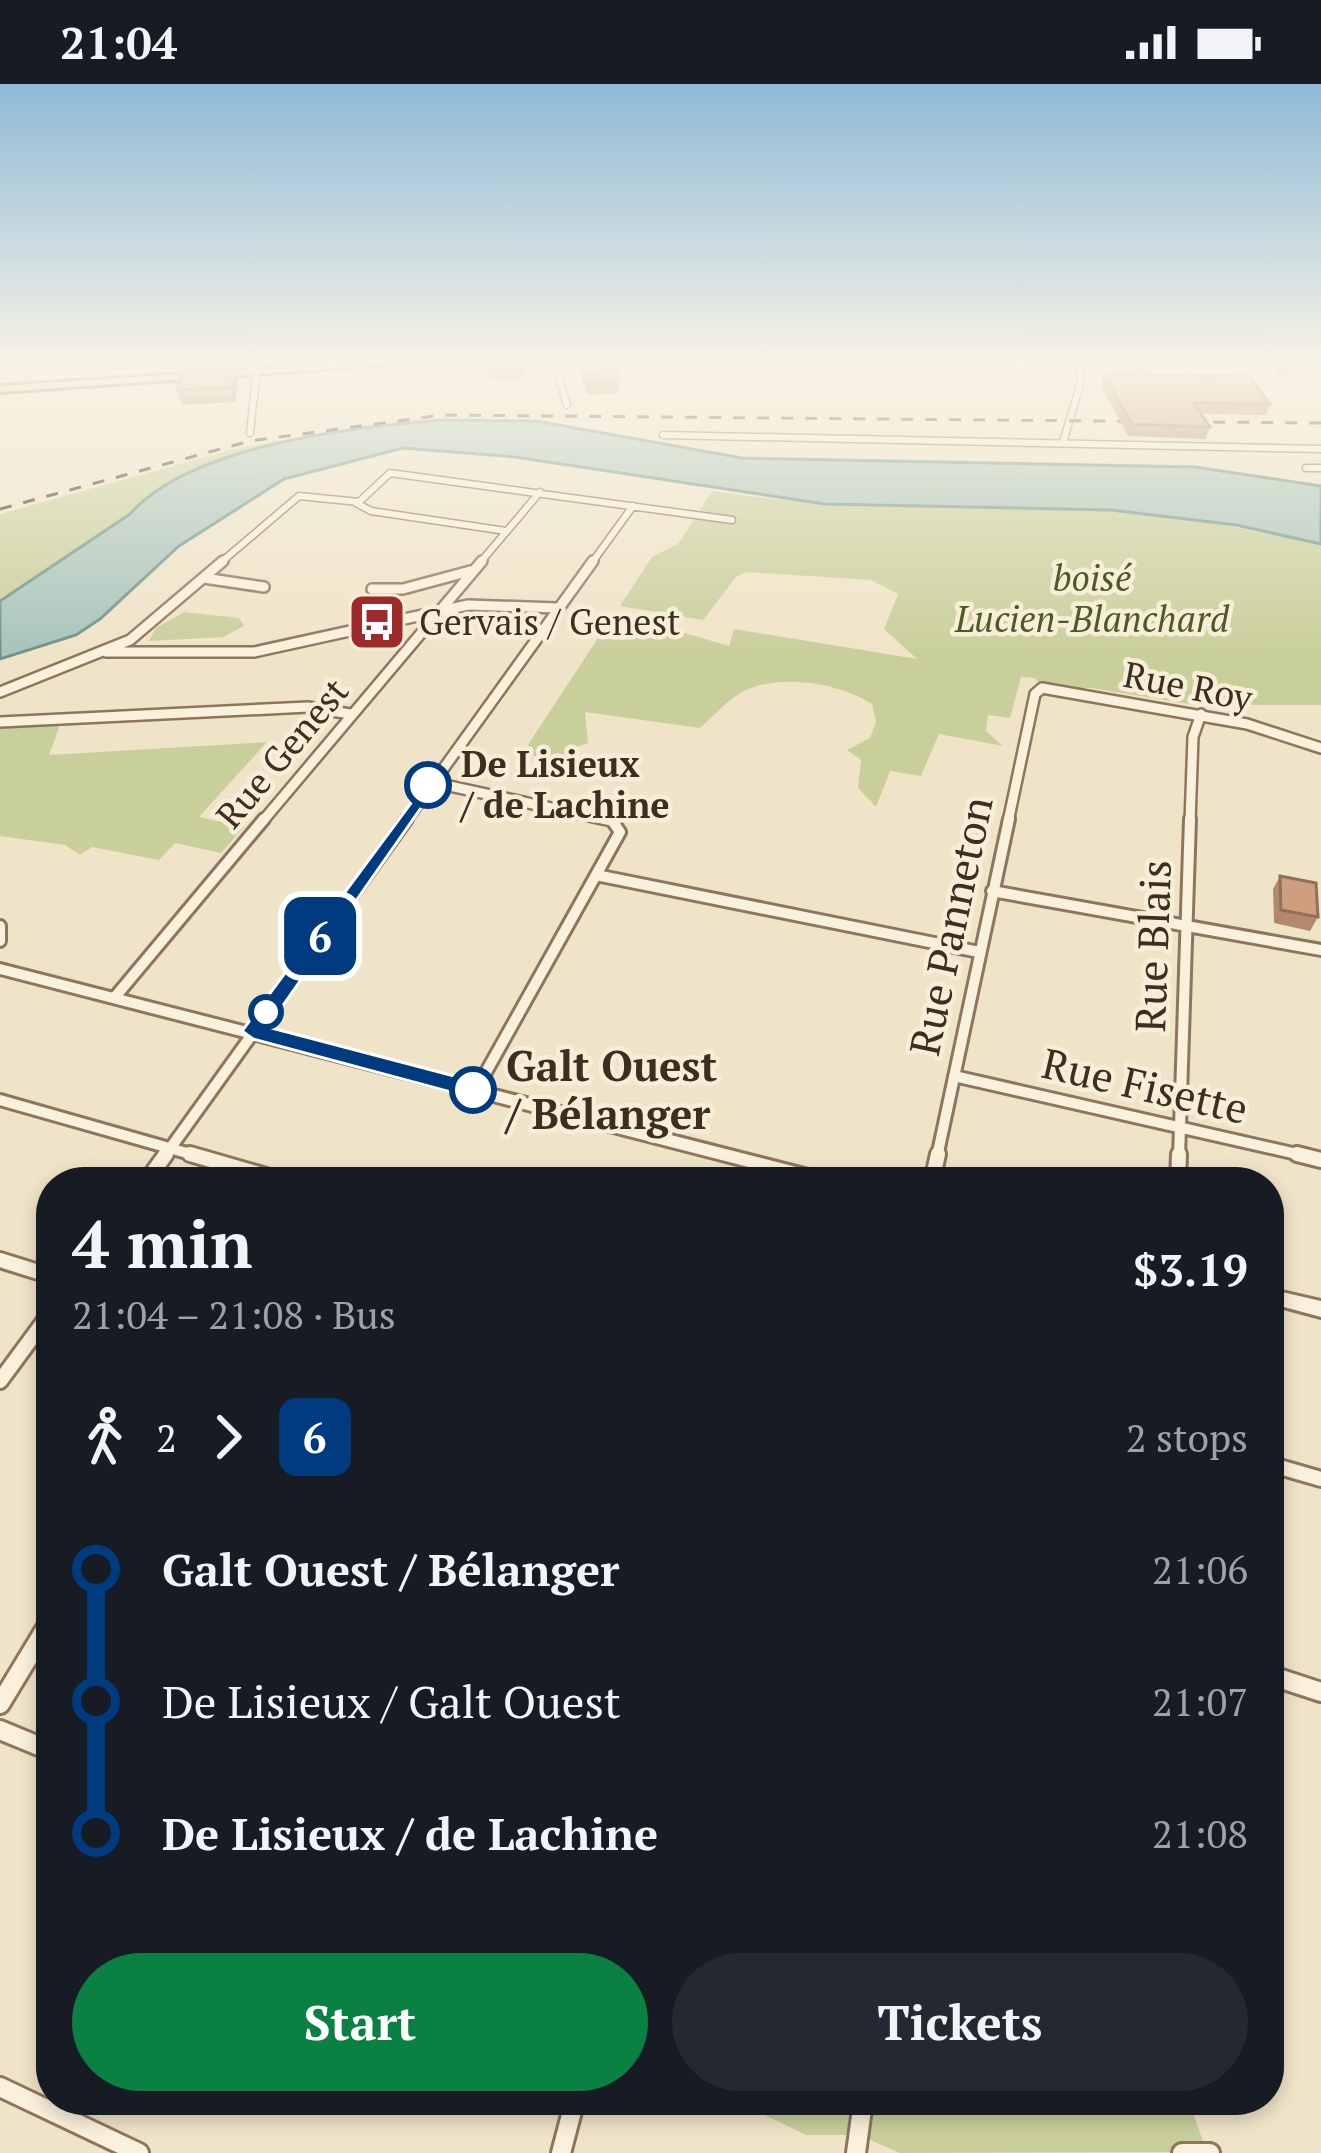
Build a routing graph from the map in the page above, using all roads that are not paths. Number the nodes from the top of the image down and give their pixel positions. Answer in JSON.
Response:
{"nodes":[{"id":1,"x":1306,"y":468,"type":"dead end"},
{"id":2,"x":1321,"y":468,"type":"edge"},
{"id":3,"x":540,"y":492,"type":"junction"},
{"id":4,"x":356,"y":502,"type":"junction"},
{"id":5,"x":633,"y":506,"type":"junction"},
{"id":6,"x":732,"y":520,"type":"dead end"},
{"id":7,"x":506,"y":531,"type":"junction"},
{"id":8,"x":474,"y":570,"type":"junction"},
{"id":9,"x":205,"y":578,"type":"junction"},
{"id":10,"x":264,"y":587,"type":"dead end"},
{"id":11,"x":372,"y":590,"type":"dead end"},
{"id":12,"x":557,"y":608,"type":"junction"},
{"id":13,"x":438,"y":612,"type":"junction"},
{"id":14,"x":105,"y":652,"type":"junction"},
{"id":15,"x":1042,"y":688,"type":"joint"},
{"id":16,"x":0,"y":692,"type":"edge"},
{"id":17,"x":350,"y":714,"type":"junction"},
{"id":18,"x":1201,"y":714,"type":"junction"},
{"id":19,"x":0,"y":722,"type":"edge"},
{"id":20,"x":1321,"y":748,"type":"edge"},
{"id":21,"x":431,"y":782,"type":"junction"},
{"id":22,"x":596,"y":875,"type":"junction"},
{"id":23,"x":992,"y":890,"type":"junction"},
{"id":24,"x":0,"y":926,"type":"edge"},
{"id":25,"x":1190,"y":929,"type":"junction"},
{"id":26,"x":0,"y":941,"type":"edge"},
{"id":27,"x":1321,"y":950,"type":"edge"},
{"id":28,"x":979,"y":952,"type":"junction"},
{"id":29,"x":0,"y":969,"type":"edge"},
{"id":30,"x":115,"y":997,"type":"junction"},
{"id":31,"x":253,"y":1031,"type":"junction"},
{"id":32,"x":953,"y":1076,"type":"junction"},
{"id":33,"x":476,"y":1090,"type":"junction"},
{"id":34,"x":0,"y":1100,"type":"edge"},
{"id":35,"x":1178,"y":1127,"type":"junction"},
{"id":36,"x":171,"y":1147,"type":"junction"},
{"id":37,"x":1321,"y":1160,"type":"edge"},
{"id":38,"x":157,"y":1167,"type":"edge"},
{"id":39,"x":237,"y":1167,"type":"edge"},
{"id":40,"x":774,"y":1167,"type":"edge"},
{"id":41,"x":935,"y":1167,"type":"edge"},
{"id":42,"x":1178,"y":1167,"type":"edge"},
{"id":43,"x":0,"y":1260,"type":"edge"},
{"id":44,"x":36,"y":1271,"type":"edge"},
{"id":45,"x":1284,"y":1300,"type":"edge"},
{"id":46,"x":1321,"y":1309,"type":"edge"},
{"id":47,"x":36,"y":1332,"type":"edge"},
{"id":48,"x":0,"y":1381,"type":"edge"},
{"id":49,"x":1284,"y":1468,"type":"edge"},
{"id":50,"x":1321,"y":1479,"type":"edge"},
{"id":51,"x":36,"y":1645,"type":"edge"},
{"id":52,"x":1284,"y":1680,"type":"edge"},
{"id":53,"x":1321,"y":1692,"type":"edge"},
{"id":54,"x":0,"y":1704,"type":"edge"},
{"id":55,"x":0,"y":1730,"type":"edge"},
{"id":56,"x":36,"y":1745,"type":"edge"},
{"id":57,"x":0,"y":2087,"type":"edge"},
{"id":58,"x":36,"y":2104,"type":"edge"},
{"id":59,"x":59,"y":2115,"type":"edge"},
{"id":60,"x":571,"y":2115,"type":"edge"},
{"id":61,"x":861,"y":2115,"type":"edge"},
{"id":62,"x":139,"y":2153,"type":"edge"},
{"id":63,"x":561,"y":2153,"type":"edge"},
{"id":64,"x":856,"y":2153,"type":"edge"},
{"id":65,"x":1182,"y":2153,"type":"edge"},
{"id":66,"x":1210,"y":2153,"type":"edge"}],
"edges":[{"from":1,"to":2,"type":"street"},
{"from":3,"to":4,"type":"street"},
{"from":3,"to":5,"type":"street"},
{"from":3,"to":7,"type":"street","name":"Rue Genest"},
{"from":4,"to":7,"type":"street"},
{"from":4,"to":9,"type":"street"},
{"from":5,"to":6,"type":"street"},
{"from":5,"to":12,"type":"street"},
{"from":7,"to":8,"type":"street","name":"Rue Genest"},
{"from":8,"to":11,"type":"street"},
{"from":8,"to":13,"type":"street","name":"Rue Genest"},
{"from":9,"to":10,"type":"street"},
{"from":9,"to":14,"type":"street"},
{"from":12,"to":13,"type":"street"},
{"from":12,"to":21,"type":"street"},
{"from":13,"to":14,"type":"street"},
{"from":13,"to":17,"type":"street","name":"Rue Genest"},
{"from":14,"to":16,"type":"street"},
{"from":15,"to":18,"type":"street","name":"Rue Roy"},
{"from":15,"to":23,"type":"street","name":"Rue Panneton"},
{"from":17,"to":19,"type":"street"},
{"from":17,"to":30,"type":"street","name":"Rue Genest"},
{"from":18,"to":20,"type":"street","name":"Rue Roy"},
{"from":18,"to":25,"type":"street","name":"Rue Blais"},
{"from":21,"to":22,"type":"street"},
{"from":21,"to":31,"type":"street"},
{"from":22,"to":28,"type":"street"},
{"from":22,"to":33,"type":"street"},
{"from":23,"to":25,"type":"street"},
{"from":23,"to":28,"type":"street","name":"Rue Panneton"},
{"from":24,"to":26,"type":"street"},
{"from":25,"to":27,"type":"street"},
{"from":25,"to":35,"type":"street","name":"Rue Blais"},
{"from":28,"to":32,"type":"street","name":"Rue Panneton"},
{"from":29,"to":30,"type":"street"},
{"from":30,"to":31,"type":"street"},
{"from":31,"to":33,"type":"street"},
{"from":31,"to":36,"type":"street"},
{"from":32,"to":35,"type":"street","name":"Rue Fisette"},
{"from":32,"to":41,"type":"street","name":"Rue Panneton"},
{"from":33,"to":40,"type":"street"},
{"from":34,"to":36,"type":"street"},
{"from":35,"to":37,"type":"street","name":"Rue Fisette"},
{"from":35,"to":42,"type":"street","name":"Rue Blais"},
{"from":36,"to":38,"type":"street"},
{"from":36,"to":39,"type":"street"},
{"from":43,"to":44,"type":"street"},
{"from":45,"to":46,"type":"street"},
{"from":47,"to":48,"type":"street"},
{"from":49,"to":50,"type":"street"},
{"from":51,"to":54,"type":"street"},
{"from":52,"to":53,"type":"street"},
{"from":55,"to":56,"type":"street"},
{"from":57,"to":58,"type":"street"},
{"from":59,"to":62,"type":"street"},
{"from":60,"to":63,"type":"street"},
{"from":61,"to":64,"type":"street"},
{"from":65,"to":66,"type":"street"}]}
